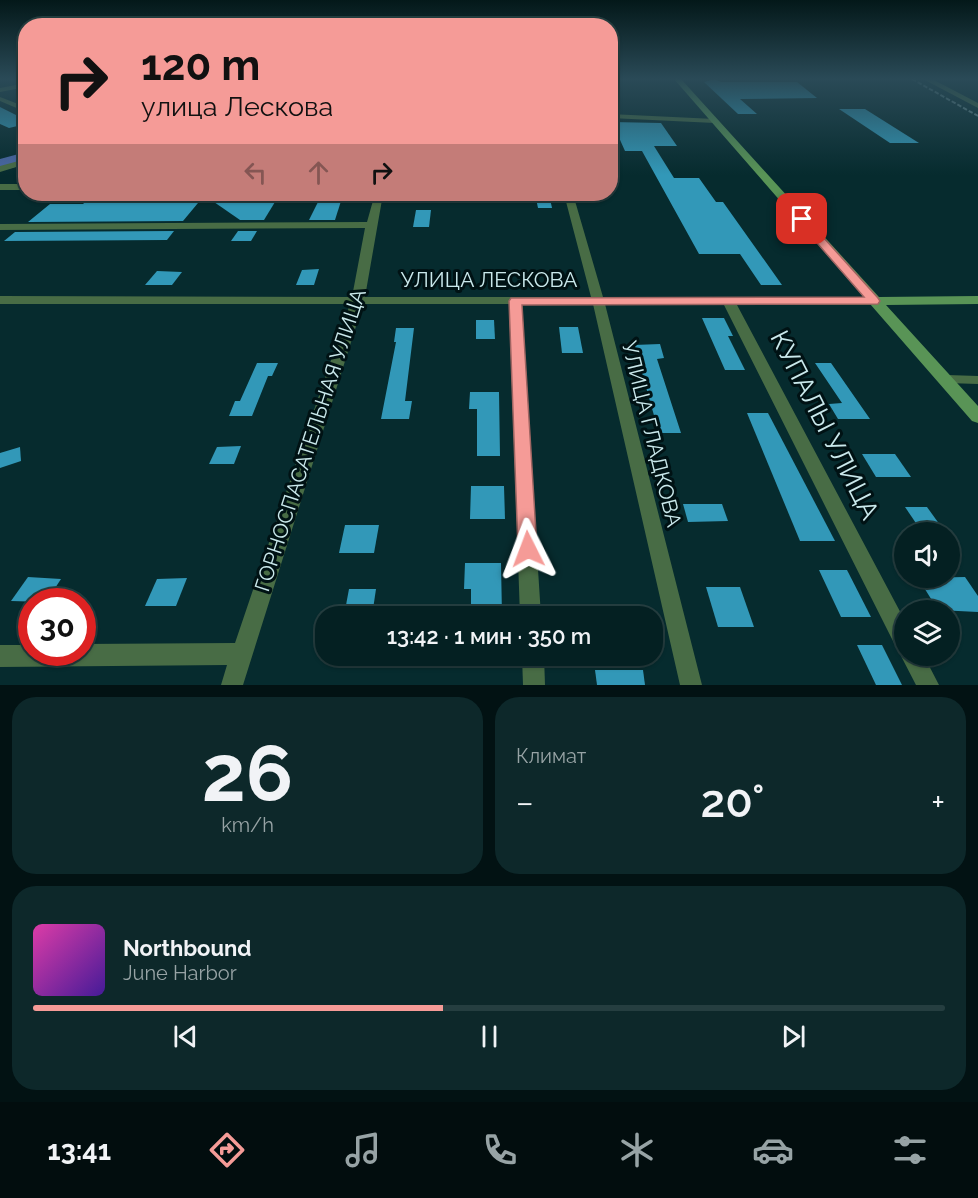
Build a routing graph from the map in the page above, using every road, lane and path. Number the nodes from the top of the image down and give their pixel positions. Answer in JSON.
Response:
{"nodes":[{"id":1,"x":706,"y":111,"type":"edge"},
{"id":2,"x":618,"y":116,"type":"edge"},
{"id":3,"x":715,"y":121,"type":"junction"},
{"id":4,"x":18,"y":163,"type":"edge"},
{"id":5,"x":0,"y":169,"type":"edge"},
{"id":6,"x":0,"y":187,"type":"edge"},
{"id":7,"x":18,"y":187,"type":"edge"},
{"id":8,"x":377,"y":201,"type":"edge"},
{"id":9,"x":571,"y":201,"type":"edge"},
{"id":10,"x":371,"y":225,"type":"junction"},
{"id":11,"x":0,"y":227,"type":"edge"},
{"id":12,"x":0,"y":300,"type":"edge"},
{"id":13,"x":358,"y":300,"type":"junction"},
{"id":14,"x":728,"y":300,"type":"junction"},
{"id":15,"x":978,"y":300,"type":"edge"},
{"id":16,"x":515,"y":301,"type":"junction"},
{"id":17,"x":598,"y":301,"type":"junction"},
{"id":18,"x":874,"y":301,"type":"junction"},
{"id":19,"x":944,"y":379,"type":"junction"},
{"id":20,"x":978,"y":380,"type":"edge"},
{"id":21,"x":978,"y":417,"type":"edge"},
{"id":22,"x":530,"y":606,"type":"edge"},
{"id":23,"x":894,"y":621,"type":"edge"},
{"id":24,"x":242,"y":654,"type":"junction"},
{"id":25,"x":0,"y":656,"type":"edge"},
{"id":26,"x":533,"y":666,"type":"edge"},
{"id":27,"x":918,"y":666,"type":"edge"},
{"id":28,"x":232,"y":685,"type":"edge"},
{"id":29,"x":534,"y":685,"type":"edge"},
{"id":30,"x":691,"y":685,"type":"edge"},
{"id":31,"x":928,"y":685,"type":"edge"}],
"edges":[{"from":1,"to":3,"type":"street"},
{"from":2,"to":3,"type":"street"},
{"from":3,"to":18,"type":"street"},
{"from":4,"to":5,"type":"street"},
{"from":6,"to":7,"type":"street"},
{"from":8,"to":10,"type":"street","name":"ГОРНОСПАСАТЕЛЬНАЯ УЛИЦА"},
{"from":9,"to":17,"type":"street","name":"УЛИЦА ГЛАДКОВА"},
{"from":10,"to":11,"type":"street"},
{"from":10,"to":13,"type":"street","name":"ГОРНОСПАСАТЕЛЬНАЯ УЛИЦА"},
{"from":12,"to":13,"type":"street","name":"УЛИЦА ЛЕСКОВА"},
{"from":13,"to":16,"type":"street","name":"УЛИЦА ЛЕСКОВА"},
{"from":13,"to":24,"type":"street","name":"ГОРНОСПАСАТЕЛЬНАЯ УЛИЦА"},
{"from":14,"to":17,"type":"street","name":"УЛИЦА ЛЕСКОВА"},
{"from":14,"to":18,"type":"street","name":"УЛИЦА ЛЕСКОВА"},
{"from":14,"to":23,"type":"street","name":"КУПАЛЫ УЛИЦА"},
{"from":15,"to":18,"type":"street","name":"УЛИЦА ЛЕСКОВА"},
{"from":16,"to":17,"type":"street","name":"УЛИЦА ЛЕСКОВА"},
{"from":16,"to":22,"type":"street"},
{"from":17,"to":30,"type":"street","name":"УЛИЦА ГЛАДКОВА"},
{"from":18,"to":19,"type":"street"},
{"from":19,"to":20,"type":"lane"},
{"from":19,"to":21,"type":"street"},
{"from":24,"to":25,"type":"street"},
{"from":24,"to":28,"type":"street","name":"ГОРНОСПАСАТЕЛЬНАЯ УЛИЦА"},
{"from":26,"to":29,"type":"street"},
{"from":27,"to":31,"type":"street"}]}
